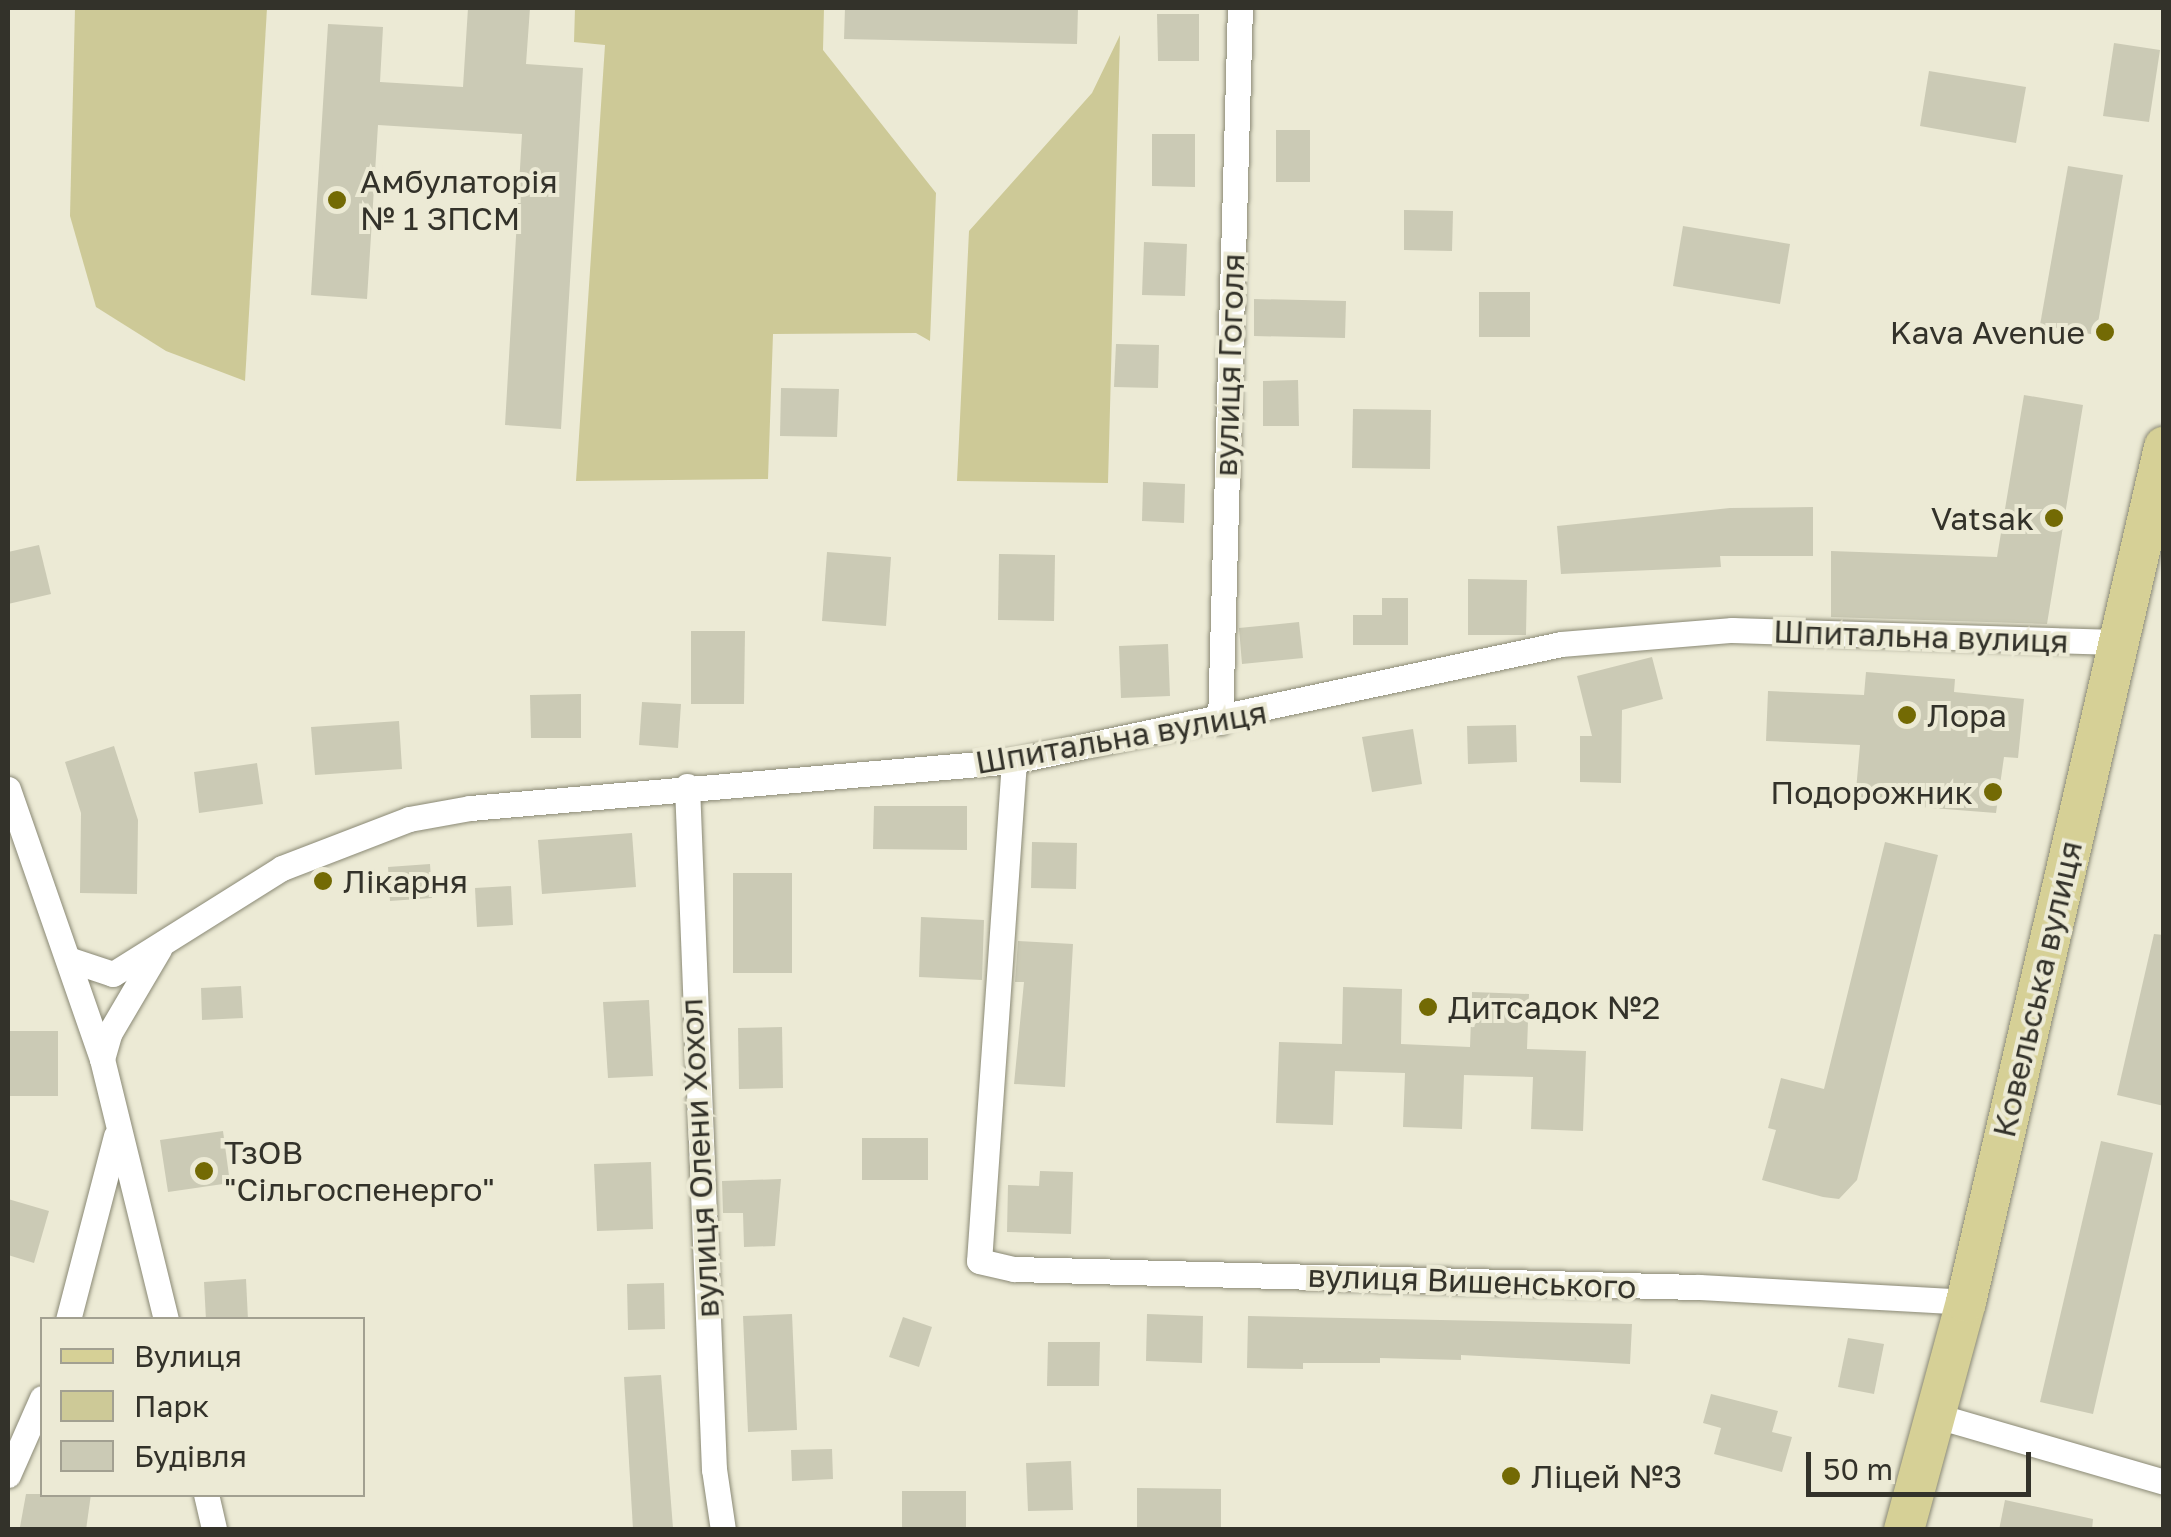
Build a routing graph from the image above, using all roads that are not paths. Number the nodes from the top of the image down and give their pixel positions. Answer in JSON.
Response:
{"nodes":[{"id":1,"x":1240,"y":8,"type":"edge"},
{"id":2,"x":2164,"y":446,"type":"edge"},
{"id":3,"x":2116,"y":642,"type":"junction"},
{"id":4,"x":1220,"y":722,"type":"junction"},
{"id":5,"x":1014,"y":761,"type":"junction"},
{"id":6,"x":688,"y":786,"type":"junction"},
{"id":7,"x":8,"y":789,"type":"edge"},
{"id":8,"x":159,"y":950,"type":"junction"},
{"id":9,"x":68,"y":960,"type":"junction"},
{"id":10,"x":102,"y":1059,"type":"junction"},
{"id":11,"x":118,"y":1131,"type":"junction"},
{"id":12,"x":1966,"y":1302,"type":"junction"},
{"id":13,"x":69,"y":1317,"type":"edge"},
{"id":14,"x":165,"y":1317,"type":"edge"},
{"id":15,"x":40,"y":1403,"type":"edge"},
{"id":16,"x":1936,"y":1416,"type":"junction"},
{"id":17,"x":8,"y":1475,"type":"edge"},
{"id":18,"x":2164,"y":1482,"type":"edge"},
{"id":19,"x":207,"y":1497,"type":"edge"},
{"id":20,"x":214,"y":1530,"type":"edge"},
{"id":21,"x":723,"y":1530,"type":"edge"},
{"id":22,"x":1904,"y":1530,"type":"edge"}],
"edges":[{"from":1,"to":4,"type":"street","name":"вулиця Гоголя"},
{"from":2,"to":3,"type":"main road","name":"Ковельська вулиця"},
{"from":3,"to":4,"type":"street","name":"Шпитальна вулиця"},
{"from":3,"to":12,"type":"main road","name":"Ковельська вулиця"},
{"from":4,"to":5,"type":"street","name":"Шпитальна вулиця"},
{"from":5,"to":6,"type":"street","name":"Шпитальна вулиця"},
{"from":5,"to":12,"type":"street","name":"вулиця Вишенського"},
{"from":6,"to":8,"type":"street","name":"Шпитальна вулиця"},
{"from":6,"to":21,"type":"street","name":"вулиця Олени Хохол"},
{"from":7,"to":9,"type":"street"},
{"from":8,"to":9,"type":"street"},
{"from":8,"to":10,"type":"street","name":"Шпитальна вулиця"},
{"from":9,"to":10,"type":"street"},
{"from":10,"to":11,"type":"street"},
{"from":11,"to":13,"type":"street"},
{"from":11,"to":14,"type":"street"},
{"from":12,"to":16,"type":"main road","name":"Ковельська вулиця"},
{"from":15,"to":17,"type":"street"},
{"from":16,"to":18,"type":"street"},
{"from":16,"to":22,"type":"main road","name":"Ковельська вулиця"},
{"from":19,"to":20,"type":"street"}]}
